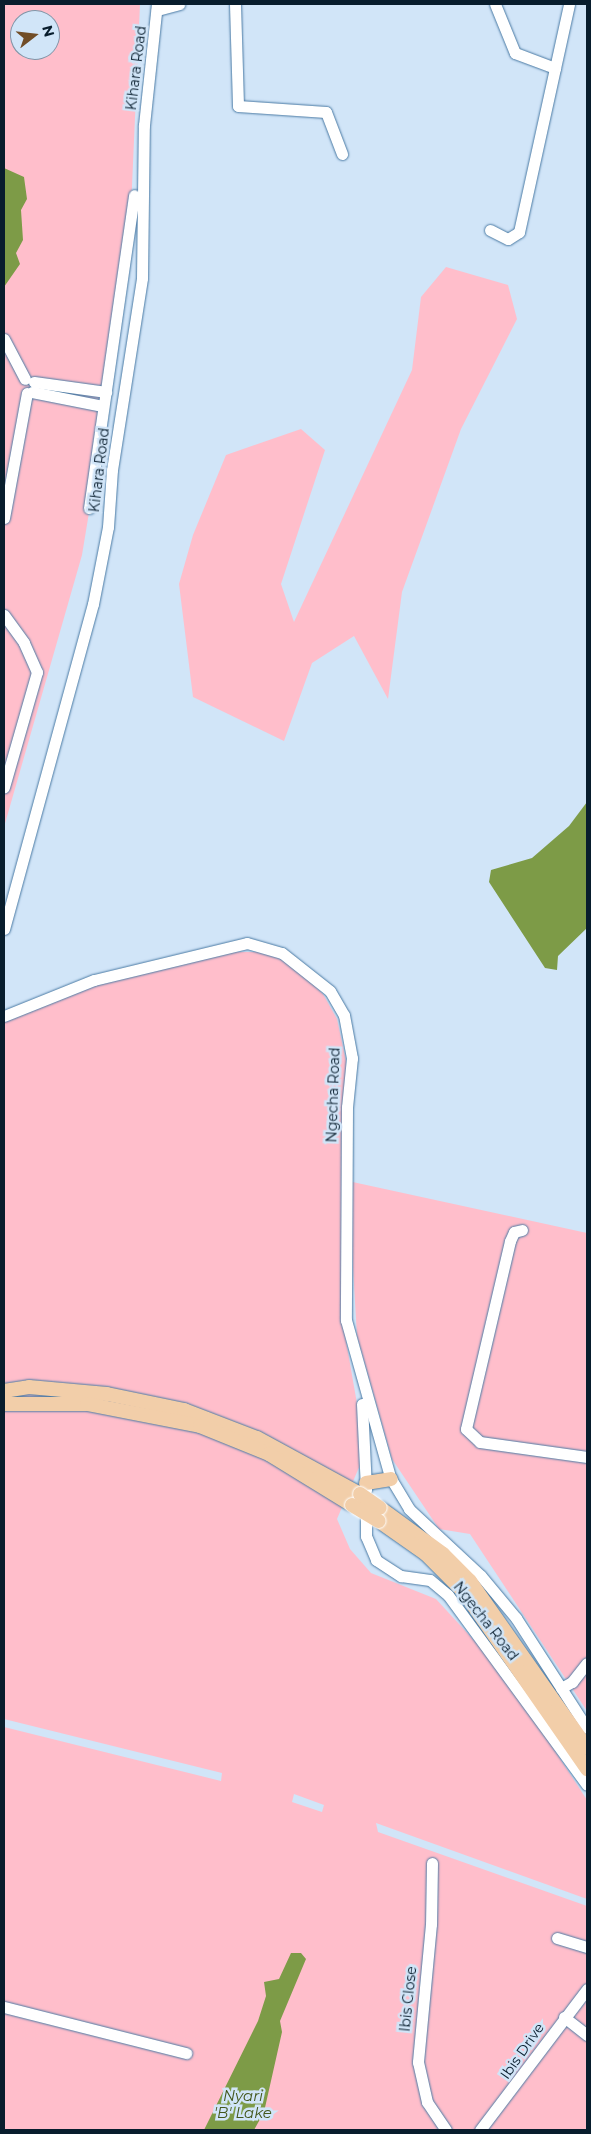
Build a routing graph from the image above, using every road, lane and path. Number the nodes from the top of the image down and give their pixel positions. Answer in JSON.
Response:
{"nodes":[{"id":1,"x":179,"y":4,"type":"edge"},
{"id":2,"x":234,"y":4,"type":"edge"},
{"id":3,"x":495,"y":4,"type":"edge"},
{"id":4,"x":569,"y":4,"type":"edge"},
{"id":5,"x":157,"y":7,"type":"edge"},
{"id":6,"x":555,"y":68,"type":"junction"},
{"id":7,"x":342,"y":154,"type":"dead end"},
{"id":8,"x":134,"y":195,"type":"dead end"},
{"id":9,"x":490,"y":230,"type":"dead end"},
{"id":10,"x":4,"y":339,"type":"edge"},
{"id":11,"x":29,"y":386,"type":"junction"},
{"id":12,"x":106,"y":392,"type":"junction"},
{"id":13,"x":103,"y":406,"type":"junction"},
{"id":14,"x":89,"y":508,"type":"dead end"},
{"id":15,"x":4,"y":518,"type":"edge"},
{"id":16,"x":4,"y":616,"type":"edge"},
{"id":17,"x":4,"y":787,"type":"edge"},
{"id":18,"x":4,"y":929,"type":"edge"},
{"id":19,"x":4,"y":1016,"type":"edge"},
{"id":20,"x":522,"y":1230,"type":"dead end"},
{"id":21,"x":358,"y":1377,"type":"junction"},
{"id":22,"x":4,"y":1380,"type":"edge"},
{"id":23,"x":29,"y":1387,"type":"junction"},
{"id":24,"x":4,"y":1391,"type":"edge"},
{"id":25,"x":23,"y":1402,"type":"junction"},
{"id":26,"x":4,"y":1404,"type":"edge"},
{"id":27,"x":4,"y":1412,"type":"edge"},
{"id":28,"x":587,"y":1457,"type":"edge"},
{"id":29,"x":391,"y":1479,"type":"junction"},
{"id":30,"x":359,"y":1494,"type":"junction"},
{"id":31,"x":467,"y":1586,"type":"junction"},
{"id":32,"x":587,"y":1663,"type":"edge"},
{"id":33,"x":562,"y":1688,"type":"junction"},
{"id":34,"x":587,"y":1728,"type":"edge"},
{"id":35,"x":587,"y":1748,"type":"edge"},
{"id":36,"x":587,"y":1769,"type":"edge"},
{"id":37,"x":587,"y":1785,"type":"edge"},
{"id":38,"x":432,"y":1863,"type":"dead end"},
{"id":39,"x":557,"y":1938,"type":"dead end"},
{"id":40,"x":587,"y":1947,"type":"edge"},
{"id":41,"x":587,"y":1989,"type":"edge"},
{"id":42,"x":4,"y":2007,"type":"edge"},
{"id":43,"x":564,"y":2017,"type":"junction"},
{"id":44,"x":587,"y":2035,"type":"edge"},
{"id":45,"x":186,"y":2053,"type":"dead end"},
{"id":46,"x":446,"y":2130,"type":"edge"},
{"id":47,"x":480,"y":2130,"type":"edge"}],
"edges":[{"from":1,"to":5,"type":"street"},
{"from":2,"to":7,"type":"street"},
{"from":3,"to":6,"type":"street"},
{"from":4,"to":6,"type":"street"},
{"from":5,"to":18,"type":"street","name":"Kihara Road"},
{"from":6,"to":9,"type":"street"},
{"from":8,"to":12,"type":"street"},
{"from":10,"to":11,"type":"street"},
{"from":11,"to":12,"type":"street"},
{"from":11,"to":13,"type":"street"},
{"from":11,"to":15,"type":"street"},
{"from":12,"to":13,"type":"street"},
{"from":13,"to":14,"type":"street"},
{"from":16,"to":17,"type":"street"},
{"from":19,"to":21,"type":"street","name":"Ngecha Road"},
{"from":20,"to":28,"type":"street"},
{"from":21,"to":29,"type":"street","name":"Ngecha Road"},
{"from":21,"to":30,"type":"street","name":"Ngecha Road"},
{"from":22,"to":23,"type":"main road"},
{"from":23,"to":24,"type":"main road"},
{"from":23,"to":30,"type":"main road"},
{"from":25,"to":26,"type":"main road"},
{"from":25,"to":27,"type":"main road"},
{"from":25,"to":30,"type":"main road"},
{"from":29,"to":30,"type":"main road"},
{"from":29,"to":33,"type":"street","name":"Ngecha Road"},
{"from":30,"to":31,"type":"main road","bridge":true},
{"from":30,"to":37,"type":"street","name":"Ngecha Road"},
{"from":31,"to":35,"type":"main road"},
{"from":31,"to":36,"type":"main road"},
{"from":32,"to":33,"type":"street"},
{"from":33,"to":34,"type":"street","name":"Ngecha Road"},
{"from":38,"to":46,"type":"street","name":"Ibis Close"},
{"from":39,"to":40,"type":"street"},
{"from":41,"to":43,"type":"street","name":"Ibis Drive"},
{"from":42,"to":45,"type":"street"},
{"from":43,"to":44,"type":"street"},
{"from":43,"to":47,"type":"street","name":"Ibis Drive"}]}
